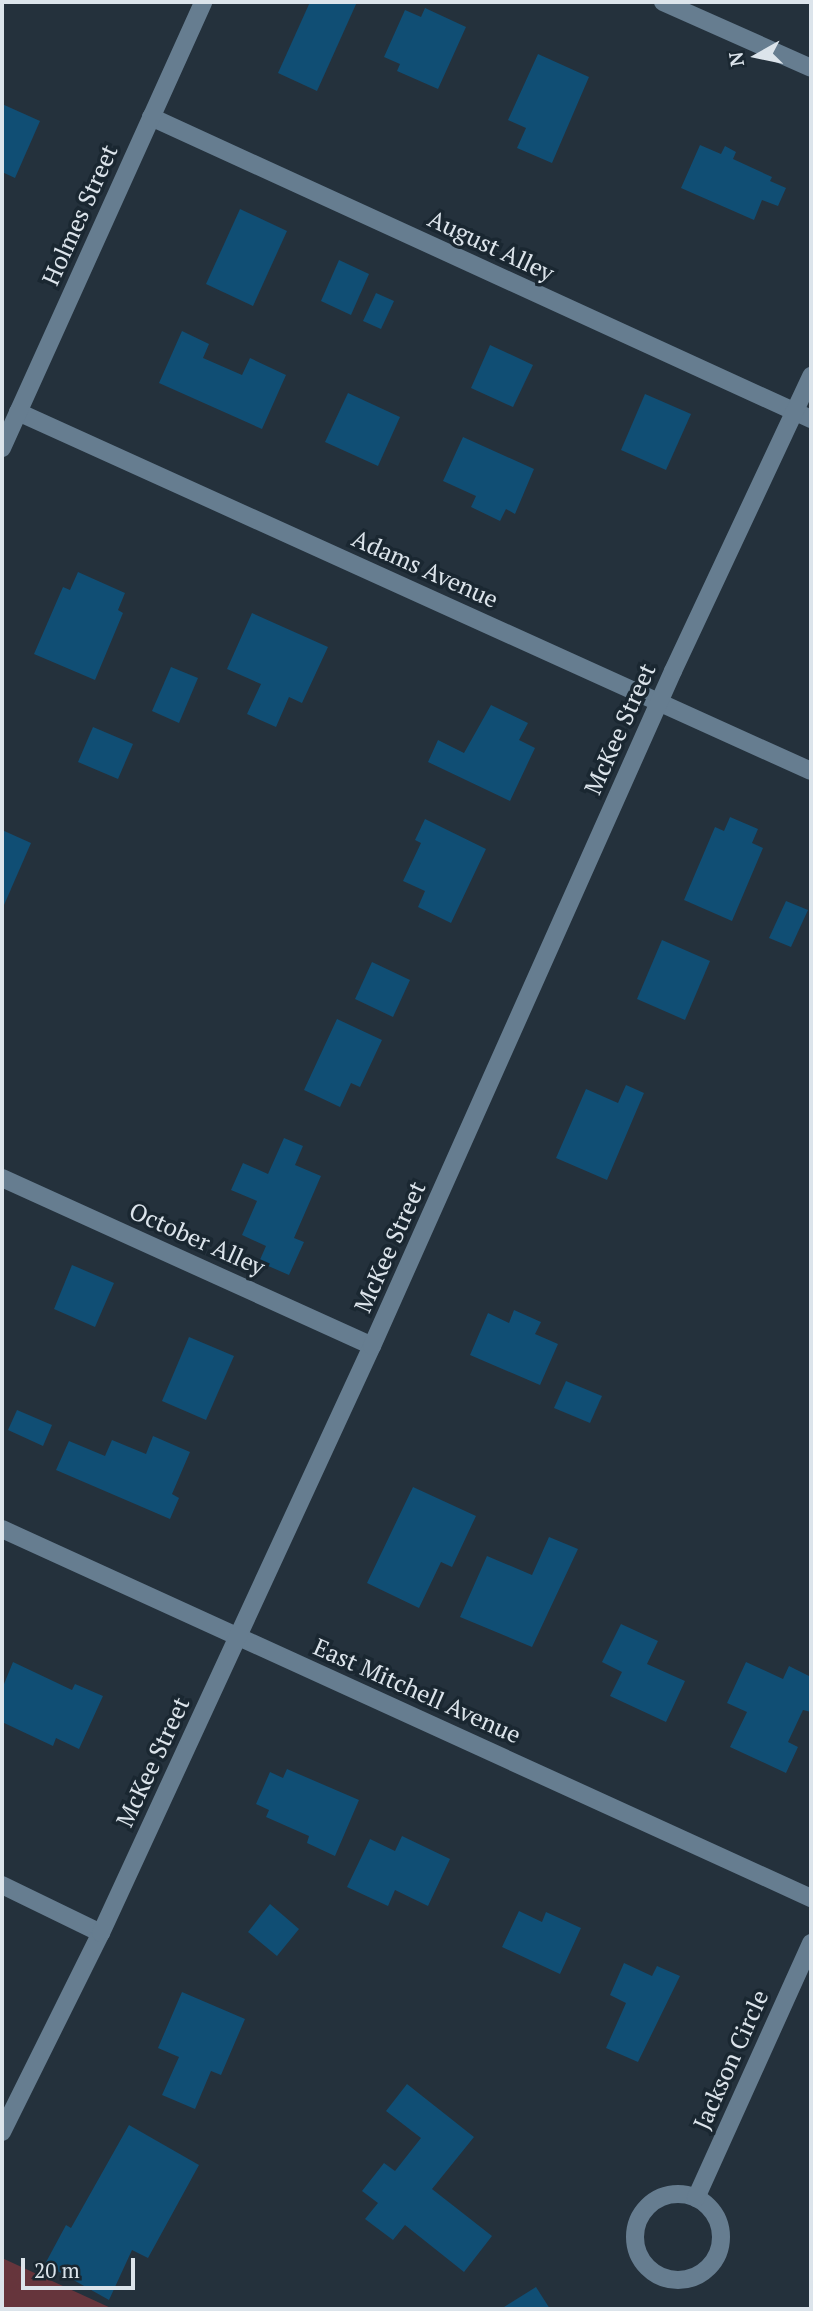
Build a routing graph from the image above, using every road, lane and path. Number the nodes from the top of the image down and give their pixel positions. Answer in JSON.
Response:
{"nodes":[{"id":1,"x":203,"y":2,"type":"edge"},
{"id":2,"x":663,"y":2,"type":"edge"},
{"id":3,"x":811,"y":68,"type":"edge"},
{"id":4,"x":151,"y":117,"type":"junction"},
{"id":5,"x":811,"y":376,"type":"edge"},
{"id":6,"x":18,"y":412,"type":"junction"},
{"id":7,"x":804,"y":415,"type":"edge"},
{"id":8,"x":2,"y":448,"type":"edge"},
{"id":9,"x":659,"y":702,"type":"junction"},
{"id":10,"x":811,"y":771,"type":"edge"},
{"id":11,"x":2,"y":1178,"type":"edge"},
{"id":12,"x":372,"y":1346,"type":"junction"},
{"id":13,"x":2,"y":1529,"type":"edge"},
{"id":14,"x":238,"y":1637,"type":"junction"},
{"id":15,"x":2,"y":1885,"type":"edge"},
{"id":16,"x":811,"y":1898,"type":"edge"},
{"id":17,"x":101,"y":1933,"type":"junction"},
{"id":18,"x":811,"y":1943,"type":"edge"},
{"id":19,"x":2,"y":2132,"type":"edge"},
{"id":20,"x":696,"y":2198,"type":"junction"}],
"edges":[{"from":1,"to":4,"type":"street","name":"Holmes Street"},
{"from":2,"to":3,"type":"street"},
{"from":4,"to":6,"type":"street","name":"Holmes Street"},
{"from":4,"to":7,"type":"street","name":"August Alley"},
{"from":5,"to":7,"type":"street","name":"McKee Street"},
{"from":6,"to":8,"type":"street","name":"Holmes Street"},
{"from":6,"to":9,"type":"street","name":"Adams Avenue"},
{"from":7,"to":9,"type":"street","name":"McKee Street"},
{"from":9,"to":10,"type":"street","name":"Adams Avenue"},
{"from":9,"to":12,"type":"street","name":"McKee Street"},
{"from":11,"to":12,"type":"street","name":"October Alley"},
{"from":12,"to":14,"type":"street","name":"McKee Street"},
{"from":13,"to":14,"type":"street","name":"East Mitchell Avenue"},
{"from":14,"to":16,"type":"street","name":"East Mitchell Avenue"},
{"from":14,"to":17,"type":"street","name":"McKee Street"},
{"from":15,"to":17,"type":"street"},
{"from":17,"to":19,"type":"street","name":"McKee Street"},
{"from":18,"to":20,"type":"street","name":"Jackson Circle"},
{"from":20,"to":20,"type":"street"}]}
